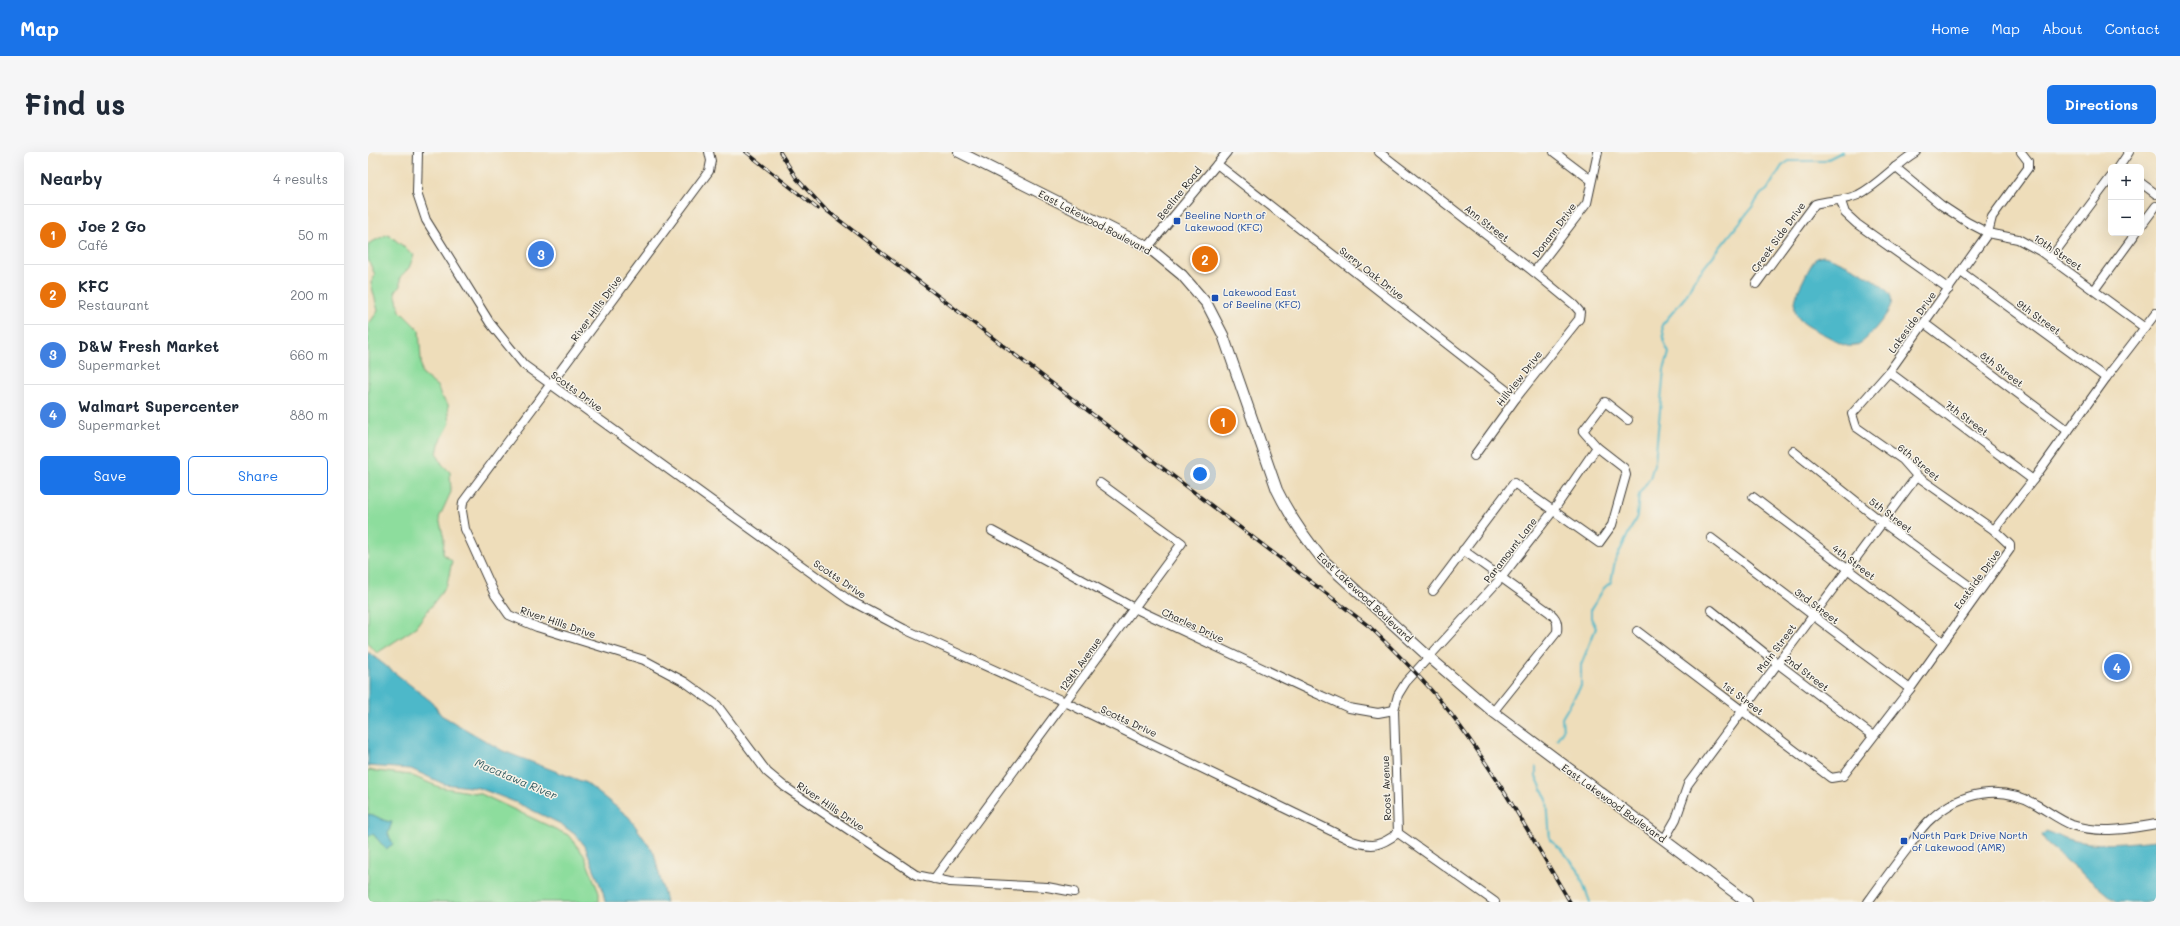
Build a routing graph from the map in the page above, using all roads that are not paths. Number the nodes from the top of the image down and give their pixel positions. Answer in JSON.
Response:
{"nodes":[{"id":1,"x":418,"y":152,"type":"edge"},
{"id":2,"x":709,"y":152,"type":"edge"},
{"id":3,"x":959,"y":152,"type":"edge"},
{"id":4,"x":1227,"y":152,"type":"edge"},
{"id":5,"x":1379,"y":152,"type":"edge"},
{"id":6,"x":1554,"y":152,"type":"edge"},
{"id":7,"x":1598,"y":152,"type":"edge"},
{"id":8,"x":1916,"y":152,"type":"edge"},
{"id":9,"x":2021,"y":152,"type":"edge"},
{"id":10,"x":2129,"y":152,"type":"edge"},
{"id":11,"x":1217,"y":164,"type":"junction"},
{"id":12,"x":2121,"y":164,"type":"edge"},
{"id":13,"x":1895,"y":167,"type":"junction"},
{"id":14,"x":1591,"y":180,"type":"junction"},
{"id":15,"x":2108,"y":181,"type":"edge"},
{"id":16,"x":2144,"y":185,"type":"edge"},
{"id":17,"x":2156,"y":194,"type":"edge"},
{"id":18,"x":1841,"y":200,"type":"junction"},
{"id":19,"x":2156,"y":206,"type":"edge"},
{"id":20,"x":2144,"y":222,"type":"edge"},
{"id":21,"x":1988,"y":233,"type":"junction"},
{"id":22,"x":2134,"y":236,"type":"edge"},
{"id":23,"x":1148,"y":247,"type":"junction"},
{"id":24,"x":2050,"y":258,"type":"junction"},
{"id":25,"x":1534,"y":272,"type":"junction"},
{"id":26,"x":1961,"y":272,"type":"junction"},
{"id":27,"x":1756,"y":284,"type":"dead end"},
{"id":28,"x":1949,"y":289,"type":"junction"},
{"id":29,"x":2095,"y":289,"type":"junction"},
{"id":30,"x":1580,"y":312,"type":"joint"},
{"id":31,"x":2156,"y":313,"type":"edge"},
{"id":32,"x":1924,"y":323,"type":"junction"},
{"id":33,"x":2145,"y":328,"type":"junction"},
{"id":34,"x":1889,"y":372,"type":"junction"},
{"id":35,"x":2106,"y":378,"type":"junction"},
{"id":36,"x":551,"y":386,"type":"junction"},
{"id":37,"x":1516,"y":398,"type":"junction"},
{"id":38,"x":1628,"y":420,"type":"dead end"},
{"id":39,"x":1852,"y":421,"type":"joint"},
{"id":40,"x":2068,"y":431,"type":"junction"},
{"id":41,"x":1597,"y":447,"type":"junction"},
{"id":42,"x":1793,"y":452,"type":"dead end"},
{"id":43,"x":1474,"y":456,"type":"dead end"},
{"id":44,"x":1917,"y":476,"type":"junction"},
{"id":45,"x":2033,"y":480,"type":"junction"},
{"id":46,"x":1100,"y":483,"type":"dead end"},
{"id":47,"x":1753,"y":497,"type":"dead end"},
{"id":48,"x":1553,"y":511,"type":"junction"},
{"id":49,"x":1882,"y":522,"type":"junction"},
{"id":50,"x":1994,"y":530,"type":"junction"},
{"id":51,"x":992,"y":531,"type":"dead end"},
{"id":52,"x":1711,"y":538,"type":"dead end"},
{"id":53,"x":1463,"y":550,"type":"junction"},
{"id":54,"x":1848,"y":570,"type":"junction"},
{"id":55,"x":1501,"y":578,"type":"junction"},
{"id":56,"x":1433,"y":591,"type":"dead end"},
{"id":57,"x":1979,"y":593,"type":"junction"},
{"id":58,"x":1134,"y":608,"type":"junction"},
{"id":59,"x":1711,"y":610,"type":"dead end"},
{"id":60,"x":1813,"y":616,"type":"junction"},
{"id":61,"x":1637,"y":631,"type":"dead end"},
{"id":62,"x":1943,"y":642,"type":"junction"},
{"id":63,"x":1429,"y":658,"type":"junction"},
{"id":64,"x":1777,"y":663,"type":"junction"},
{"id":65,"x":1910,"y":689,"type":"junction"},
{"id":66,"x":1065,"y":702,"type":"junction"},
{"id":67,"x":1394,"y":710,"type":"junction"},
{"id":68,"x":1742,"y":710,"type":"junction"},
{"id":69,"x":1493,"y":712,"type":"junction"},
{"id":70,"x":1873,"y":736,"type":"junction"},
{"id":71,"x":1838,"y":778,"type":"joint"},
{"id":72,"x":2156,"y":824,"type":"edge"},
{"id":73,"x":1398,"y":833,"type":"junction"},
{"id":74,"x":1664,"y":840,"type":"junction"},
{"id":75,"x":934,"y":879,"type":"junction"},
{"id":76,"x":1074,"y":892,"type":"dead end"},
{"id":77,"x":1496,"y":902,"type":"edge"},
{"id":78,"x":1747,"y":902,"type":"edge"},
{"id":79,"x":1868,"y":902,"type":"edge"}],
"edges":[{"from":1,"to":36,"type":"street","name":"Scotts Drive"},
{"from":2,"to":36,"type":"street","name":"River Hills Drive"},
{"from":3,"to":23,"type":"main road","name":"East Lakewood Boulevard"},
{"from":4,"to":11,"type":"street","name":"Beeline Road"},
{"from":5,"to":25,"type":"street","name":"Ann Street"},
{"from":6,"to":14,"type":"street"},
{"from":7,"to":14,"type":"street","name":"Donann Drive"},
{"from":8,"to":13,"type":"street","name":"Creek Side Drive"},
{"from":9,"to":21,"type":"street","name":"Lakeside Drive"},
{"from":10,"to":12,"type":"street"},
{"from":11,"to":23,"type":"street","name":"Beeline Road"},
{"from":11,"to":37,"type":"street","name":"Surry Oak Drive"},
{"from":13,"to":18,"type":"street","name":"Creek Side Drive"},
{"from":13,"to":21,"type":"street","name":"10th Street"},
{"from":14,"to":25,"type":"street","name":"Donann Drive"},
{"from":15,"to":24,"type":"street"},
{"from":16,"to":17,"type":"street"},
{"from":18,"to":27,"type":"street","name":"Creek Side Drive"},
{"from":18,"to":28,"type":"street"},
{"from":19,"to":20,"type":"street"},
{"from":21,"to":24,"type":"street","name":"10th Street"},
{"from":21,"to":26,"type":"street","name":"Lakeside Drive"},
{"from":22,"to":29,"type":"street"},
{"from":23,"to":63,"type":"main road","name":"East Lakewood Boulevard"},
{"from":24,"to":29,"type":"street","name":"10th Street"},
{"from":25,"to":30,"type":"street","name":"Ann Street"},
{"from":26,"to":28,"type":"street","name":"Lakeside Drive"},
{"from":26,"to":35,"type":"street","name":"9th Street"},
{"from":28,"to":32,"type":"street","name":"Lakeside Drive"},
{"from":29,"to":33,"type":"street","name":"10th Street"},
{"from":30,"to":37,"type":"street","name":"Hillview Drive"},
{"from":31,"to":33,"type":"street"},
{"from":32,"to":34,"type":"street","name":"Lakeside Drive"},
{"from":32,"to":40,"type":"street","name":"8th Street"},
{"from":33,"to":35,"type":"street"},
{"from":34,"to":39,"type":"street","name":"Lakeside Drive"},
{"from":34,"to":45,"type":"street","name":"7th Street"},
{"from":35,"to":40,"type":"street"},
{"from":36,"to":66,"type":"street","name":"Scotts Drive"},
{"from":36,"to":75,"type":"street","name":"River Hills Drive"},
{"from":37,"to":43,"type":"street","name":"Hillview Drive"},
{"from":38,"to":41,"type":"street"},
{"from":39,"to":44,"type":"street","name":"6th Street"},
{"from":40,"to":45,"type":"street"},
{"from":41,"to":48,"type":"street","name":"Paramount Lane"},
{"from":41,"to":48,"type":"street"},
{"from":42,"to":49,"type":"street","name":"5th Street"},
{"from":44,"to":49,"type":"street","name":"Main Street"},
{"from":44,"to":50,"type":"street","name":"6th Street"},
{"from":45,"to":50,"type":"street"},
{"from":46,"to":58,"type":"street","name":"129th Avenue"},
{"from":47,"to":54,"type":"street","name":"4th Street"},
{"from":48,"to":53,"type":"street"},
{"from":48,"to":55,"type":"street","name":"Paramount Lane"},
{"from":49,"to":54,"type":"street","name":"Main Street"},
{"from":49,"to":57,"type":"street","name":"5th Street"},
{"from":50,"to":57,"type":"street","name":"Eastside Drive"},
{"from":51,"to":58,"type":"street","name":"Charles Drive"},
{"from":52,"to":60,"type":"street","name":"3rd Street"},
{"from":53,"to":55,"type":"street"},
{"from":53,"to":56,"type":"street"},
{"from":54,"to":60,"type":"street","name":"Main Street"},
{"from":54,"to":62,"type":"street","name":"4th Street"},
{"from":55,"to":63,"type":"street","name":"Paramount Lane"},
{"from":55,"to":69,"type":"street"},
{"from":57,"to":62,"type":"street","name":"Eastside Drive"},
{"from":58,"to":66,"type":"street","name":"129th Avenue"},
{"from":58,"to":67,"type":"street","name":"Charles Drive"},
{"from":59,"to":64,"type":"street","name":"2nd Street"},
{"from":60,"to":64,"type":"street","name":"Main Street"},
{"from":60,"to":65,"type":"street","name":"3rd Street"},
{"from":61,"to":68,"type":"street","name":"1st Street"},
{"from":62,"to":65,"type":"street","name":"Eastside Drive"},
{"from":63,"to":67,"type":"street","name":"Roost Avenue"},
{"from":63,"to":69,"type":"main road","name":"East Lakewood Boulevard"},
{"from":64,"to":68,"type":"street","name":"Main Street"},
{"from":64,"to":70,"type":"street","name":"2nd Street"},
{"from":65,"to":70,"type":"street","name":"Eastside Drive"},
{"from":66,"to":73,"type":"street","name":"Scotts Drive"},
{"from":66,"to":75,"type":"street","name":"129th Avenue"},
{"from":67,"to":73,"type":"street","name":"Roost Avenue"},
{"from":68,"to":71,"type":"street","name":"1st Street"},
{"from":68,"to":74,"type":"street","name":"Main Street"},
{"from":69,"to":74,"type":"main road","name":"East Lakewood Boulevard"},
{"from":70,"to":71,"type":"street","name":"Eastside Drive"},
{"from":72,"to":79,"type":"street"},
{"from":73,"to":77,"type":"street","name":"Roost Avenue"},
{"from":74,"to":78,"type":"main road","name":"East Lakewood Boulevard"},
{"from":75,"to":76,"type":"street","name":"River Hills Drive"}]}
